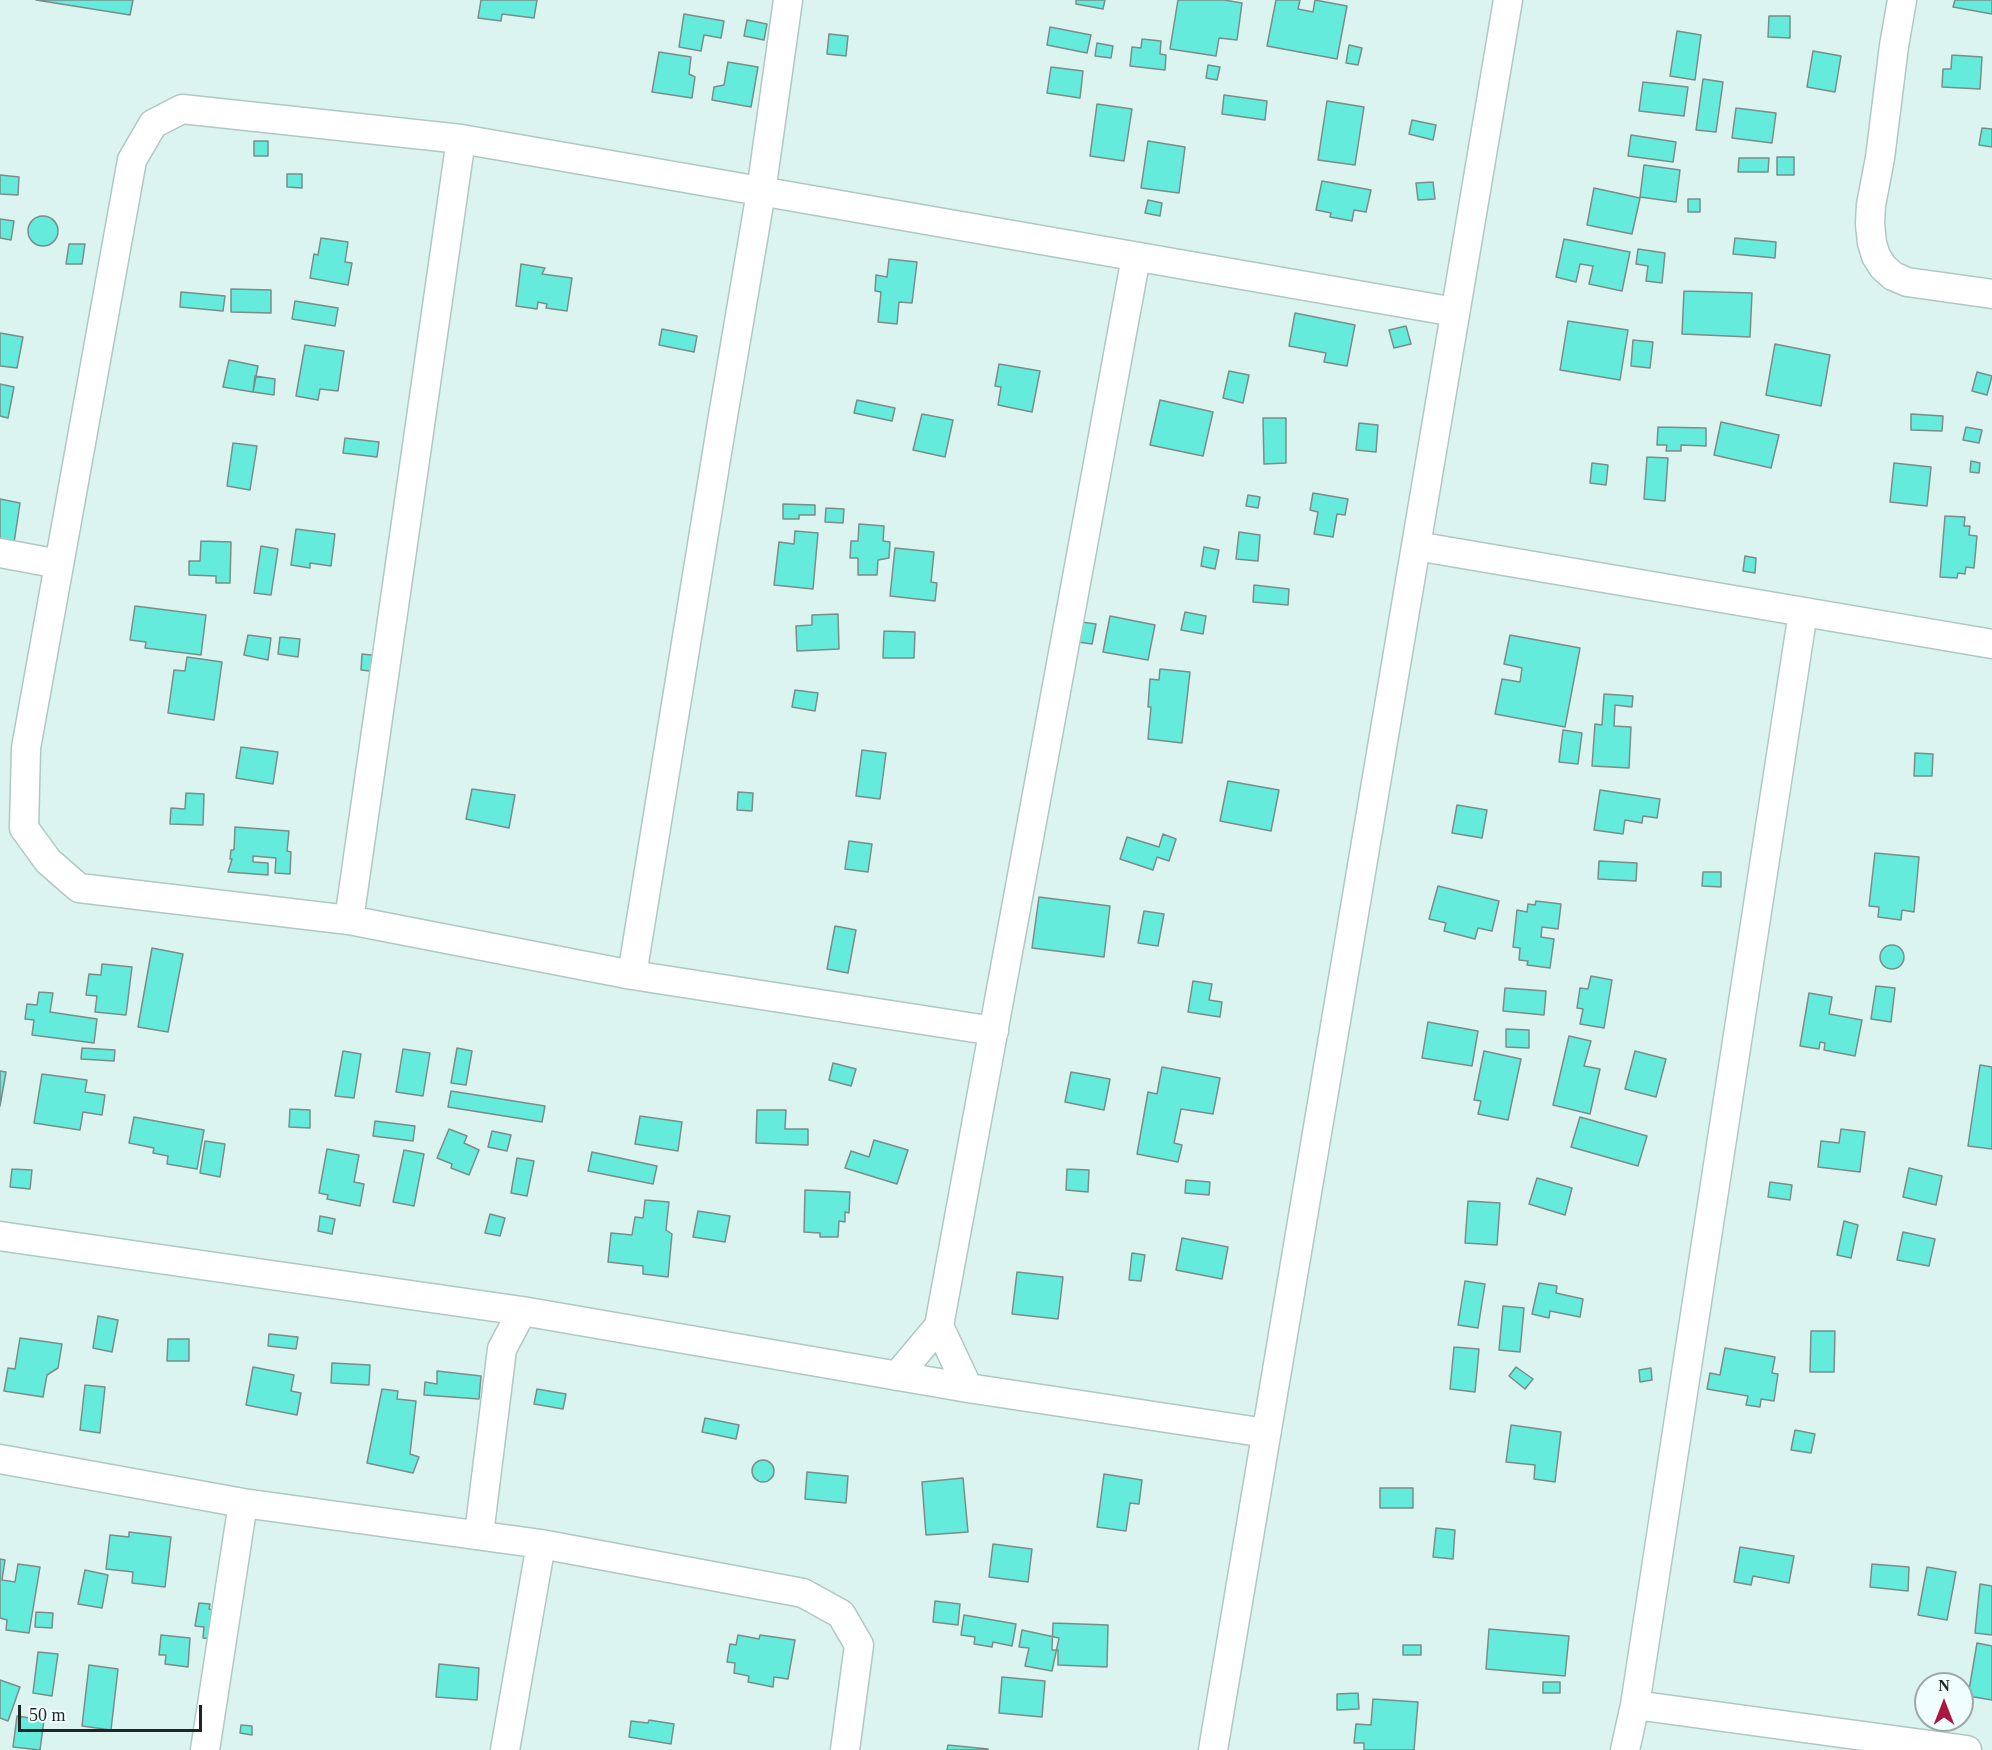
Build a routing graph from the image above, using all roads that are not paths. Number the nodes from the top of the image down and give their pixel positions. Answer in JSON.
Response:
{"nodes":[{"id":1,"x":788,"y":0,"type":"edge"},
{"id":2,"x":1508,"y":0,"type":"edge"},
{"id":3,"x":1902,"y":0,"type":"edge"},
{"id":4,"x":461,"y":138,"type":"junction"},
{"id":5,"x":761,"y":192,"type":"junction"},
{"id":6,"x":1136,"y":257,"type":"junction"},
{"id":7,"x":1992,"y":294,"type":"edge"},
{"id":8,"x":1455,"y":312,"type":"junction"},
{"id":9,"x":1416,"y":546,"type":"junction"},
{"id":10,"x":0,"y":553,"type":"edge"},
{"id":11,"x":59,"y":564,"type":"junction"},
{"id":12,"x":1803,"y":612,"type":"junction"},
{"id":13,"x":1992,"y":644,"type":"edge"},
{"id":14,"x":349,"y":920,"type":"junction"},
{"id":15,"x":632,"y":975,"type":"junction"},
{"id":16,"x":994,"y":1031,"type":"junction"},
{"id":17,"x":5,"y":1241,"type":"edge"},
{"id":18,"x":522,"y":1311,"type":"junction"},
{"id":19,"x":939,"y":1326,"type":"junction"},
{"id":20,"x":897,"y":1376,"type":"junction"},
{"id":21,"x":968,"y":1388,"type":"junction"},
{"id":22,"x":1266,"y":1433,"type":"junction"},
{"id":23,"x":0,"y":1459,"type":"edge"},
{"id":24,"x":243,"y":1503,"type":"junction"},
{"id":25,"x":479,"y":1534,"type":"junction"},
{"id":26,"x":541,"y":1544,"type":"junction"},
{"id":27,"x":1635,"y":1705,"type":"junction"},
{"id":28,"x":205,"y":1750,"type":"edge"},
{"id":29,"x":505,"y":1750,"type":"edge"},
{"id":30,"x":845,"y":1750,"type":"edge"},
{"id":31,"x":1213,"y":1750,"type":"edge"},
{"id":32,"x":1625,"y":1750,"type":"edge"},
{"id":33,"x":1967,"y":1750,"type":"edge"}],
"edges":[{"from":1,"to":5,"type":"street"},
{"from":2,"to":8,"type":"street"},
{"from":3,"to":7,"type":"street"},
{"from":4,"to":5,"type":"street"},
{"from":4,"to":11,"type":"street"},
{"from":4,"to":14,"type":"street"},
{"from":5,"to":6,"type":"street"},
{"from":5,"to":15,"type":"street"},
{"from":6,"to":8,"type":"street"},
{"from":6,"to":16,"type":"street"},
{"from":8,"to":9,"type":"street"},
{"from":9,"to":12,"type":"street"},
{"from":9,"to":22,"type":"street"},
{"from":10,"to":11,"type":"street"},
{"from":11,"to":14,"type":"street"},
{"from":12,"to":13,"type":"street"},
{"from":12,"to":27,"type":"street"},
{"from":14,"to":15,"type":"street"},
{"from":15,"to":16,"type":"street"},
{"from":16,"to":19,"type":"street"},
{"from":17,"to":18,"type":"street"},
{"from":18,"to":20,"type":"street"},
{"from":18,"to":25,"type":"street"},
{"from":19,"to":20,"type":"street"},
{"from":19,"to":21,"type":"street"},
{"from":20,"to":21,"type":"street"},
{"from":21,"to":22,"type":"street"},
{"from":22,"to":31,"type":"street"},
{"from":23,"to":24,"type":"street"},
{"from":24,"to":25,"type":"street"},
{"from":24,"to":28,"type":"street"},
{"from":25,"to":26,"type":"street"},
{"from":26,"to":29,"type":"street"},
{"from":26,"to":30,"type":"street"},
{"from":27,"to":32,"type":"street"},
{"from":27,"to":33,"type":"street"}]}
